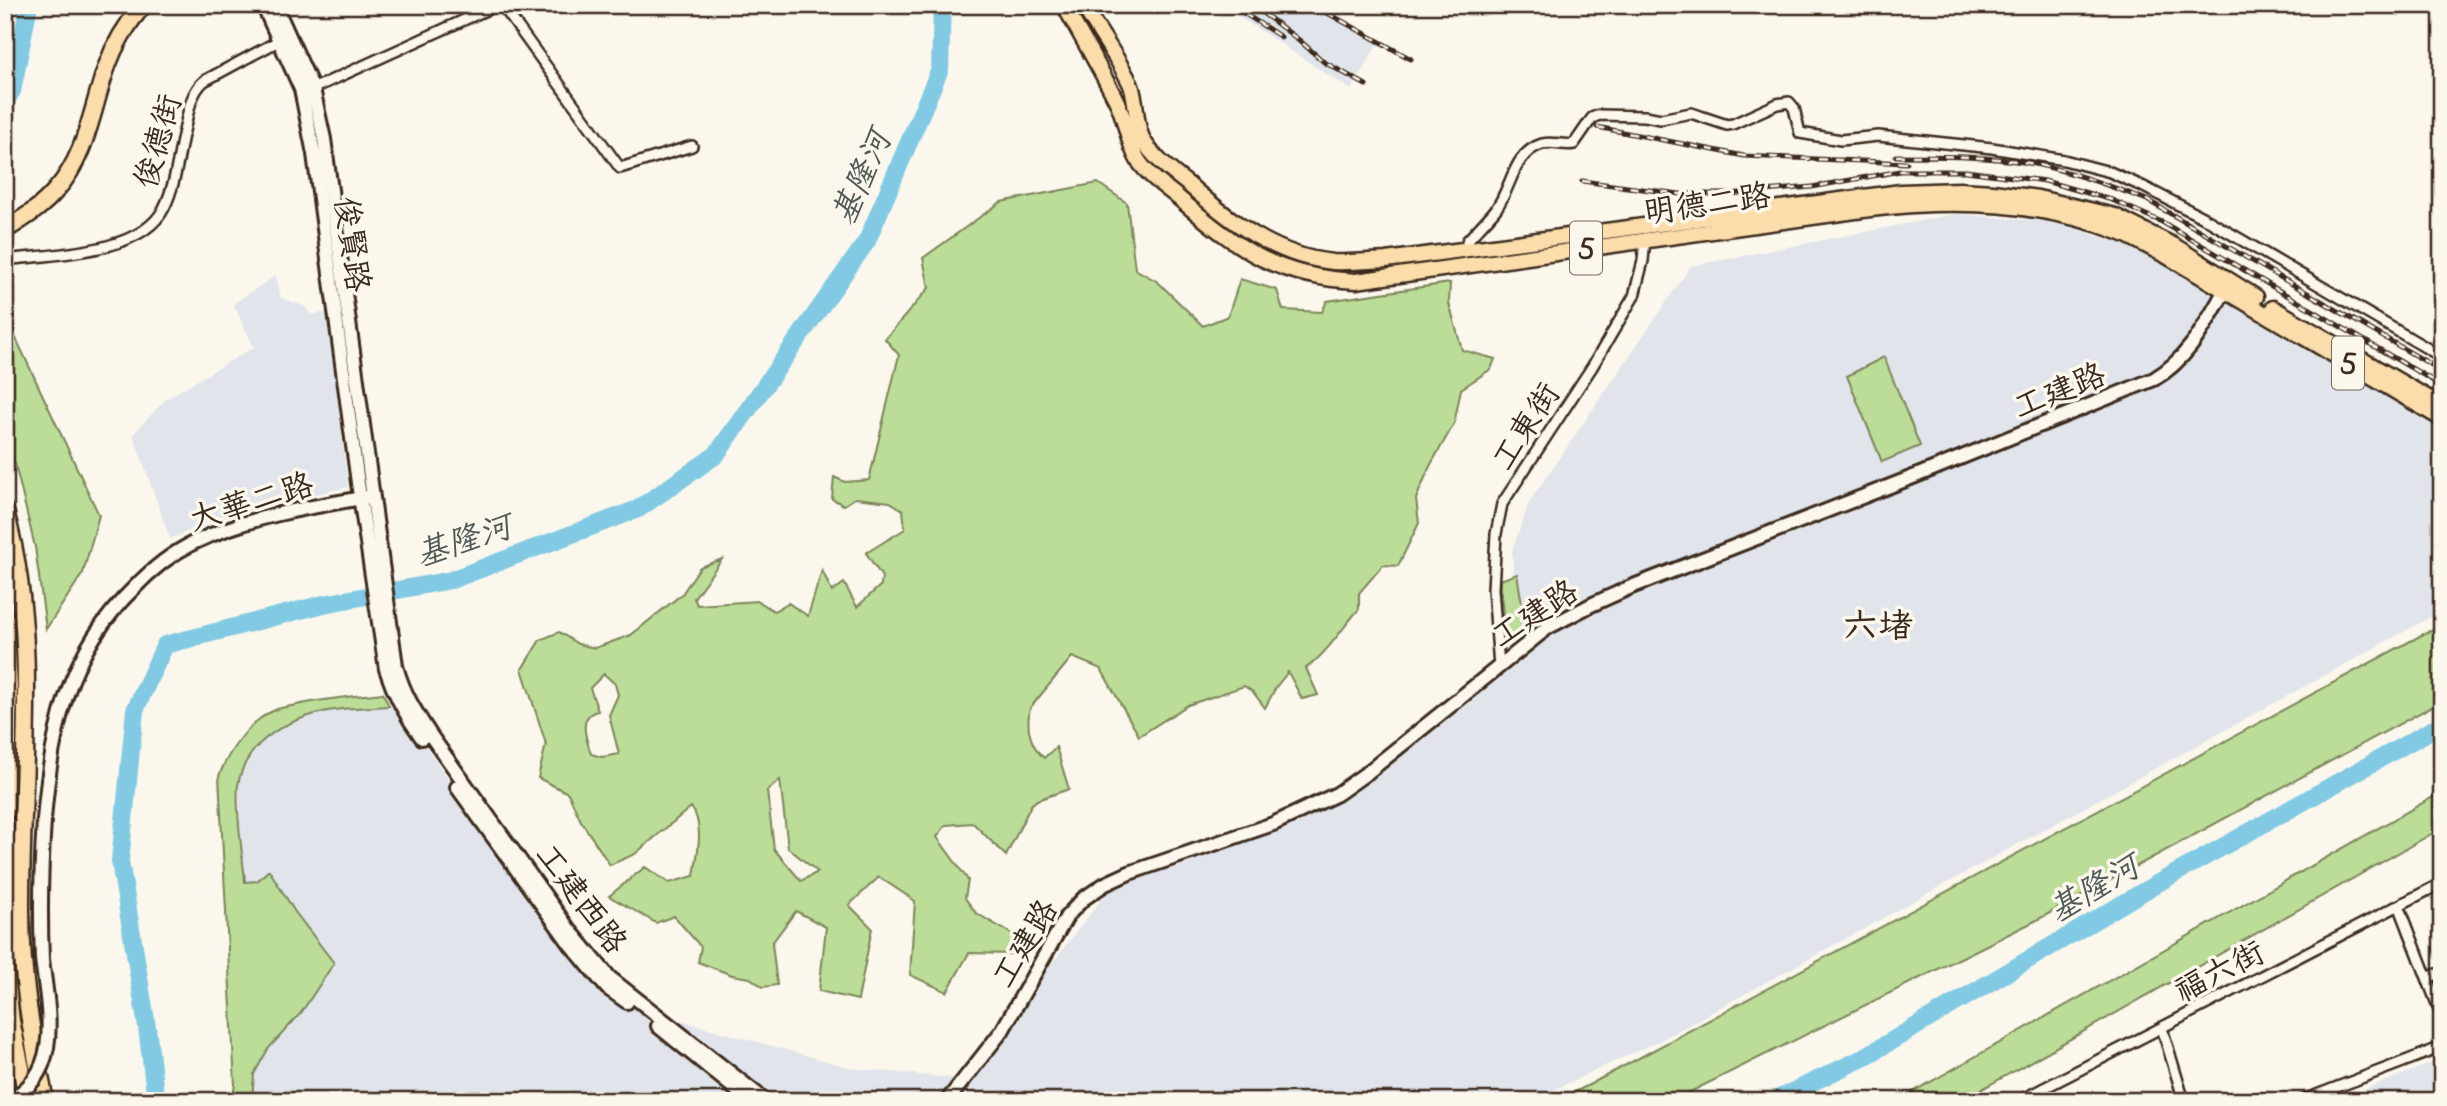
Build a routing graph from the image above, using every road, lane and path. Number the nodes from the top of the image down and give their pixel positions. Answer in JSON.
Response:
{"nodes":[{"id":1,"x":143,"y":5,"type":"edge"},
{"id":2,"x":263,"y":5,"type":"edge"},
{"id":3,"x":275,"y":5,"type":"edge"},
{"id":4,"x":499,"y":5,"type":"edge"},
{"id":5,"x":1064,"y":5,"type":"edge"},
{"id":6,"x":1083,"y":5,"type":"edge"},
{"id":7,"x":284,"y":38,"type":"junction"},
{"id":8,"x":307,"y":92,"type":"junction"},
{"id":9,"x":692,"y":146,"type":"dead end"},
{"id":10,"x":5,"y":230,"type":"edge"},
{"id":11,"x":1645,"y":232,"type":"junction"},
{"id":12,"x":1467,"y":241,"type":"dead end"},
{"id":13,"x":5,"y":260,"type":"edge"},
{"id":14,"x":2228,"y":286,"type":"junction"},
{"id":15,"x":2257,"y":303,"type":"junction"},
{"id":16,"x":2442,"y":357,"type":"edge"},
{"id":17,"x":2442,"y":406,"type":"edge"},
{"id":18,"x":2442,"y":419,"type":"edge"},
{"id":19,"x":366,"y":497,"type":"junction"},
{"id":20,"x":5,"y":511,"type":"edge"},
{"id":21,"x":5,"y":618,"type":"edge"},
{"id":22,"x":1499,"y":666,"type":"junction"},
{"id":23,"x":397,"y":687,"type":"junction"},
{"id":24,"x":5,"y":812,"type":"edge"},
{"id":25,"x":2442,"y":883,"type":"edge"},
{"id":26,"x":2399,"y":905,"type":"junction"},
{"id":27,"x":42,"y":959,"type":"junction"},
{"id":28,"x":5,"y":968,"type":"edge"},
{"id":29,"x":2442,"y":972,"type":"edge"},
{"id":30,"x":2427,"y":978,"type":"junction"},
{"id":31,"x":2442,"y":1017,"type":"edge"},
{"id":32,"x":2162,"y":1028,"type":"junction"},
{"id":33,"x":2442,"y":1047,"type":"edge"},
{"id":34,"x":7,"y":1101,"type":"edge"},
{"id":35,"x":25,"y":1101,"type":"edge"},
{"id":36,"x":45,"y":1101,"type":"edge"},
{"id":37,"x":750,"y":1101,"type":"edge"},
{"id":38,"x":766,"y":1101,"type":"edge"},
{"id":39,"x":947,"y":1101,"type":"edge"},
{"id":40,"x":2019,"y":1101,"type":"edge"},
{"id":41,"x":2184,"y":1101,"type":"edge"},
{"id":42,"x":2301,"y":1101,"type":"edge"}],
"edges":[{"from":1,"to":10,"type":"highway"},
{"from":2,"to":7,"type":"street","name":"俊賢路"},
{"from":3,"to":7,"type":"street","name":"俊賢路"},
{"from":4,"to":8,"type":"street"},
{"from":4,"to":9,"type":"street"},
{"from":5,"to":11,"type":"main road","name":"明德二路","number":"5"},
{"from":6,"to":11,"type":"main road","name":"明德二路","number":"5"},
{"from":7,"to":8,"type":"street","name":"俊賢路"},
{"from":7,"to":13,"type":"street","name":"俊德街"},
{"from":8,"to":19,"type":"street","name":"俊賢路"},
{"from":11,"to":14,"type":"main road","name":"明德二路","number":"5"},
{"from":11,"to":22,"type":"street","name":"工東街"},
{"from":12,"to":16,"type":"street"},
{"from":14,"to":15,"type":"main road","name":"明德二路","number":"5"},
{"from":14,"to":22,"type":"street","name":"工建路"},
{"from":15,"to":17,"type":"main road","name":"明德二路","number":"5"},
{"from":15,"to":18,"type":"main road","name":"明德二路","number":"5"},
{"from":19,"to":23,"type":"street","name":"俊賢路"},
{"from":19,"to":27,"type":"street","name":"大華二路"},
{"from":20,"to":36,"type":"highway"},
{"from":21,"to":24,"type":"highway"},
{"from":22,"to":39,"type":"street","name":"工建路"},
{"from":23,"to":37,"type":"street","name":"工建西路"},
{"from":23,"to":38,"type":"street","name":"工建西路"},
{"from":25,"to":26,"type":"street","name":"福六街"},
{"from":26,"to":30,"type":"street"},
{"from":26,"to":32,"type":"street","name":"福六街"},
{"from":27,"to":34,"type":"street","name":"大華二路","bridge":true},
{"from":27,"to":35,"type":"street","name":"大華二路","bridge":true},
{"from":28,"to":35,"type":"highway"},
{"from":29,"to":30,"type":"street"},
{"from":30,"to":31,"type":"street"},
{"from":32,"to":40,"type":"street","name":"福六街"},
{"from":32,"to":41,"type":"street"},
{"from":33,"to":42,"type":"street"}]}
